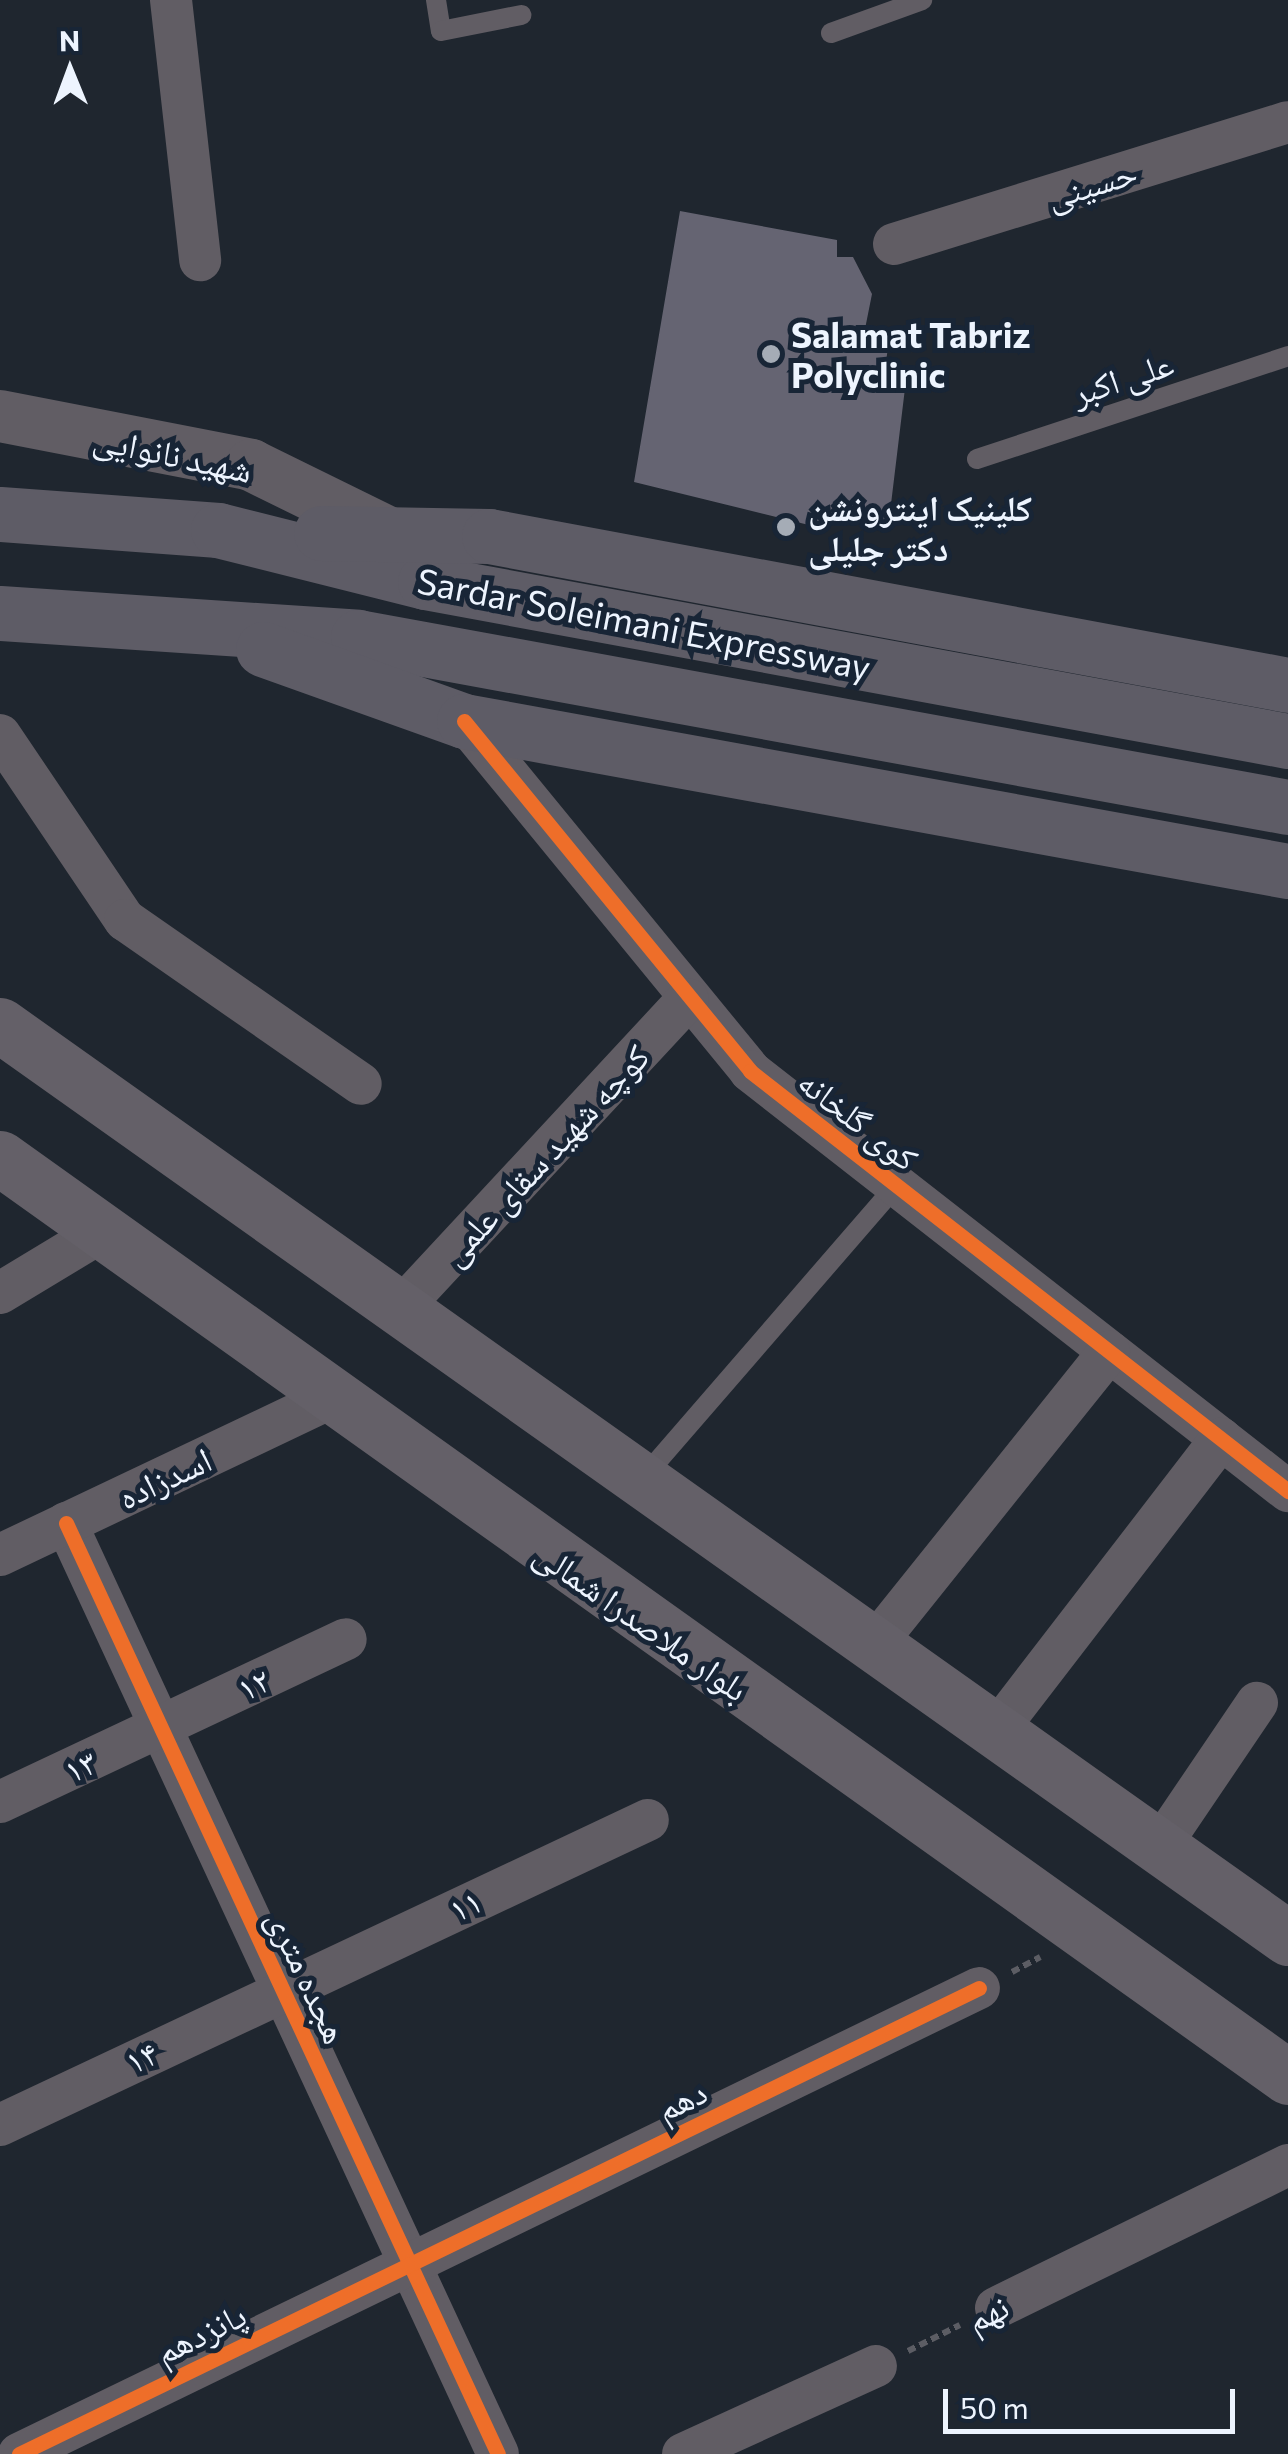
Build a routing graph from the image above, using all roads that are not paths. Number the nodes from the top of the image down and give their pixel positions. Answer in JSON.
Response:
{"nodes":[{"id":1,"x":171,"y":0,"type":"edge"},
{"id":2,"x":436,"y":0,"type":"edge"},
{"id":3,"x":922,"y":0,"type":"edge"},
{"id":4,"x":890,"y":6,"type":"edge"},
{"id":5,"x":521,"y":15,"type":"dead end"},
{"id":6,"x":831,"y":33,"type":"dead end"},
{"id":7,"x":1288,"y":122,"type":"edge"},
{"id":8,"x":894,"y":244,"type":"dead end"},
{"id":9,"x":200,"y":260,"type":"dead end"},
{"id":10,"x":1288,"y":356,"type":"edge"},
{"id":11,"x":0,"y":416,"type":"edge"},
{"id":12,"x":977,"y":459,"type":"dead end"},
{"id":13,"x":0,"y":514,"type":"edge"},
{"id":14,"x":218,"y":530,"type":"junction"},
{"id":15,"x":394,"y":535,"type":"junction"},
{"id":16,"x":0,"y":613,"type":"edge"},
{"id":17,"x":208,"y":630,"type":"junction"},
{"id":18,"x":1288,"y":685,"type":"edge"},
{"id":19,"x":464,"y":721,"type":"junction"},
{"id":20,"x":0,"y":735,"type":"edge"},
{"id":21,"x":1288,"y":741,"type":"edge"},
{"id":22,"x":1288,"y":807,"type":"edge"},
{"id":23,"x":1288,"y":871,"type":"edge"},
{"id":24,"x":688,"y":999,"type":"junction"},
{"id":25,"x":0,"y":1026,"type":"edge"},
{"id":26,"x":361,"y":1084,"type":"dead end"},
{"id":27,"x":0,"y":1158,"type":"edge"},
{"id":28,"x":896,"y":1186,"type":"junction"},
{"id":29,"x":101,"y":1232,"type":"junction"},
{"id":30,"x":0,"y":1292,"type":"edge"},
{"id":31,"x":400,"y":1309,"type":"junction"},
{"id":32,"x":1109,"y":1352,"type":"junction"},
{"id":33,"x":328,"y":1399,"type":"junction"},
{"id":34,"x":1221,"y":1439,"type":"junction"},
{"id":35,"x":642,"y":1480,"type":"junction"},
{"id":36,"x":1288,"y":1491,"type":"edge"},
{"id":37,"x":66,"y":1523,"type":"junction"},
{"id":38,"x":0,"y":1555,"type":"edge"},
{"id":39,"x":346,"y":1639,"type":"dead end"},
{"id":40,"x":874,"y":1645,"type":"junction"},
{"id":41,"x":1257,"y":1702,"type":"dead end"},
{"id":42,"x":160,"y":1728,"type":"junction"},
{"id":43,"x":996,"y":1731,"type":"junction"},
{"id":44,"x":0,"y":1802,"type":"edge"},
{"id":45,"x":648,"y":1820,"type":"dead end"},
{"id":46,"x":1160,"y":1846,"type":"junction"},
{"id":47,"x":1288,"y":1938,"type":"edge"},
{"id":48,"x":281,"y":1988,"type":"junction"},
{"id":49,"x":979,"y":1988,"type":"road end"},
{"id":50,"x":1288,"y":2076,"type":"edge"},
{"id":51,"x":0,"y":2125,"type":"edge"},
{"id":52,"x":1288,"y":2165,"type":"edge"},
{"id":53,"x":408,"y":2264,"type":"junction"},
{"id":54,"x":996,"y":2308,"type":"road end"},
{"id":55,"x":876,"y":2366,"type":"road end"},
{"id":56,"x":18,"y":2454,"type":"edge"},
{"id":57,"x":498,"y":2454,"type":"edge"},
{"id":58,"x":683,"y":2454,"type":"edge"}],
"edges":[{"from":1,"to":9,"type":"street"},
{"from":2,"to":5,"type":"lane"},
{"from":3,"to":4,"type":"lane"},
{"from":4,"to":6,"type":"lane"},
{"from":7,"to":8,"type":"street","name":"حسینی"},
{"from":10,"to":12,"type":"lane","name":"علی اکبر"},
{"from":11,"to":15,"type":"street","name":"شهید نانوایی"},
{"from":13,"to":14,"type":"highway","name":"Sardar Soleimani Expressway"},
{"from":14,"to":15,"type":"highway"},
{"from":14,"to":21,"type":"highway","name":"Sardar Soleimani Expressway"},
{"from":15,"to":18,"type":"highway"},
{"from":16,"to":17,"type":"highway","name":"Sardar Soleimani Expressway"},
{"from":17,"to":19,"type":"highway"},
{"from":17,"to":22,"type":"highway","name":"Sardar Soleimani Expressway"},
{"from":19,"to":23,"type":"highway"},
{"from":19,"to":24,"type":"street","name":"کوی گلخانه"},
{"from":20,"to":26,"type":"street"},
{"from":24,"to":28,"type":"street","name":"کوی گلخانه"},
{"from":24,"to":31,"type":"street","name":"کوچه شهید سقای علمی"},
{"from":25,"to":31,"type":"main road"},
{"from":27,"to":29,"type":"main road","name":"بلوار ملاصدرا شمالی"},
{"from":28,"to":32,"type":"street","name":"کوی گلخانه"},
{"from":28,"to":35,"type":"lane"},
{"from":29,"to":30,"type":"street"},
{"from":29,"to":33,"type":"main road","name":"بلوار ملاصدرا شمالی"},
{"from":31,"to":35,"type":"main road"},
{"from":32,"to":34,"type":"street","name":"کوی گلخانه"},
{"from":32,"to":40,"type":"street"},
{"from":33,"to":37,"type":"street","name":"اسدزاده"},
{"from":33,"to":50,"type":"main road","name":"بلوار ملاصدرا شمالی"},
{"from":34,"to":36,"type":"street","name":"کوی گلخانه"},
{"from":34,"to":43,"type":"street"},
{"from":35,"to":40,"type":"main road"},
{"from":37,"to":38,"type":"street","name":"اسدزاده"},
{"from":37,"to":42,"type":"street","name":"هجده متری"},
{"from":39,"to":42,"type":"street","name":"۱۲"},
{"from":40,"to":43,"type":"main road"},
{"from":41,"to":46,"type":"street"},
{"from":42,"to":44,"type":"street","name":"۱۳"},
{"from":42,"to":48,"type":"street","name":"هجده متری"},
{"from":43,"to":46,"type":"main road"},
{"from":45,"to":48,"type":"street","name":"۱۱"},
{"from":46,"to":47,"type":"main road"},
{"from":48,"to":51,"type":"street","name":"۱۴"},
{"from":48,"to":53,"type":"street","name":"هجده متری"},
{"from":49,"to":53,"type":"street","name":"دهم"},
{"from":52,"to":54,"type":"street","name":"نهم"},
{"from":53,"to":56,"type":"street","name":"پانزدهم"},
{"from":53,"to":57,"type":"street","name":"هجده متری"},
{"from":55,"to":58,"type":"street"}]}
